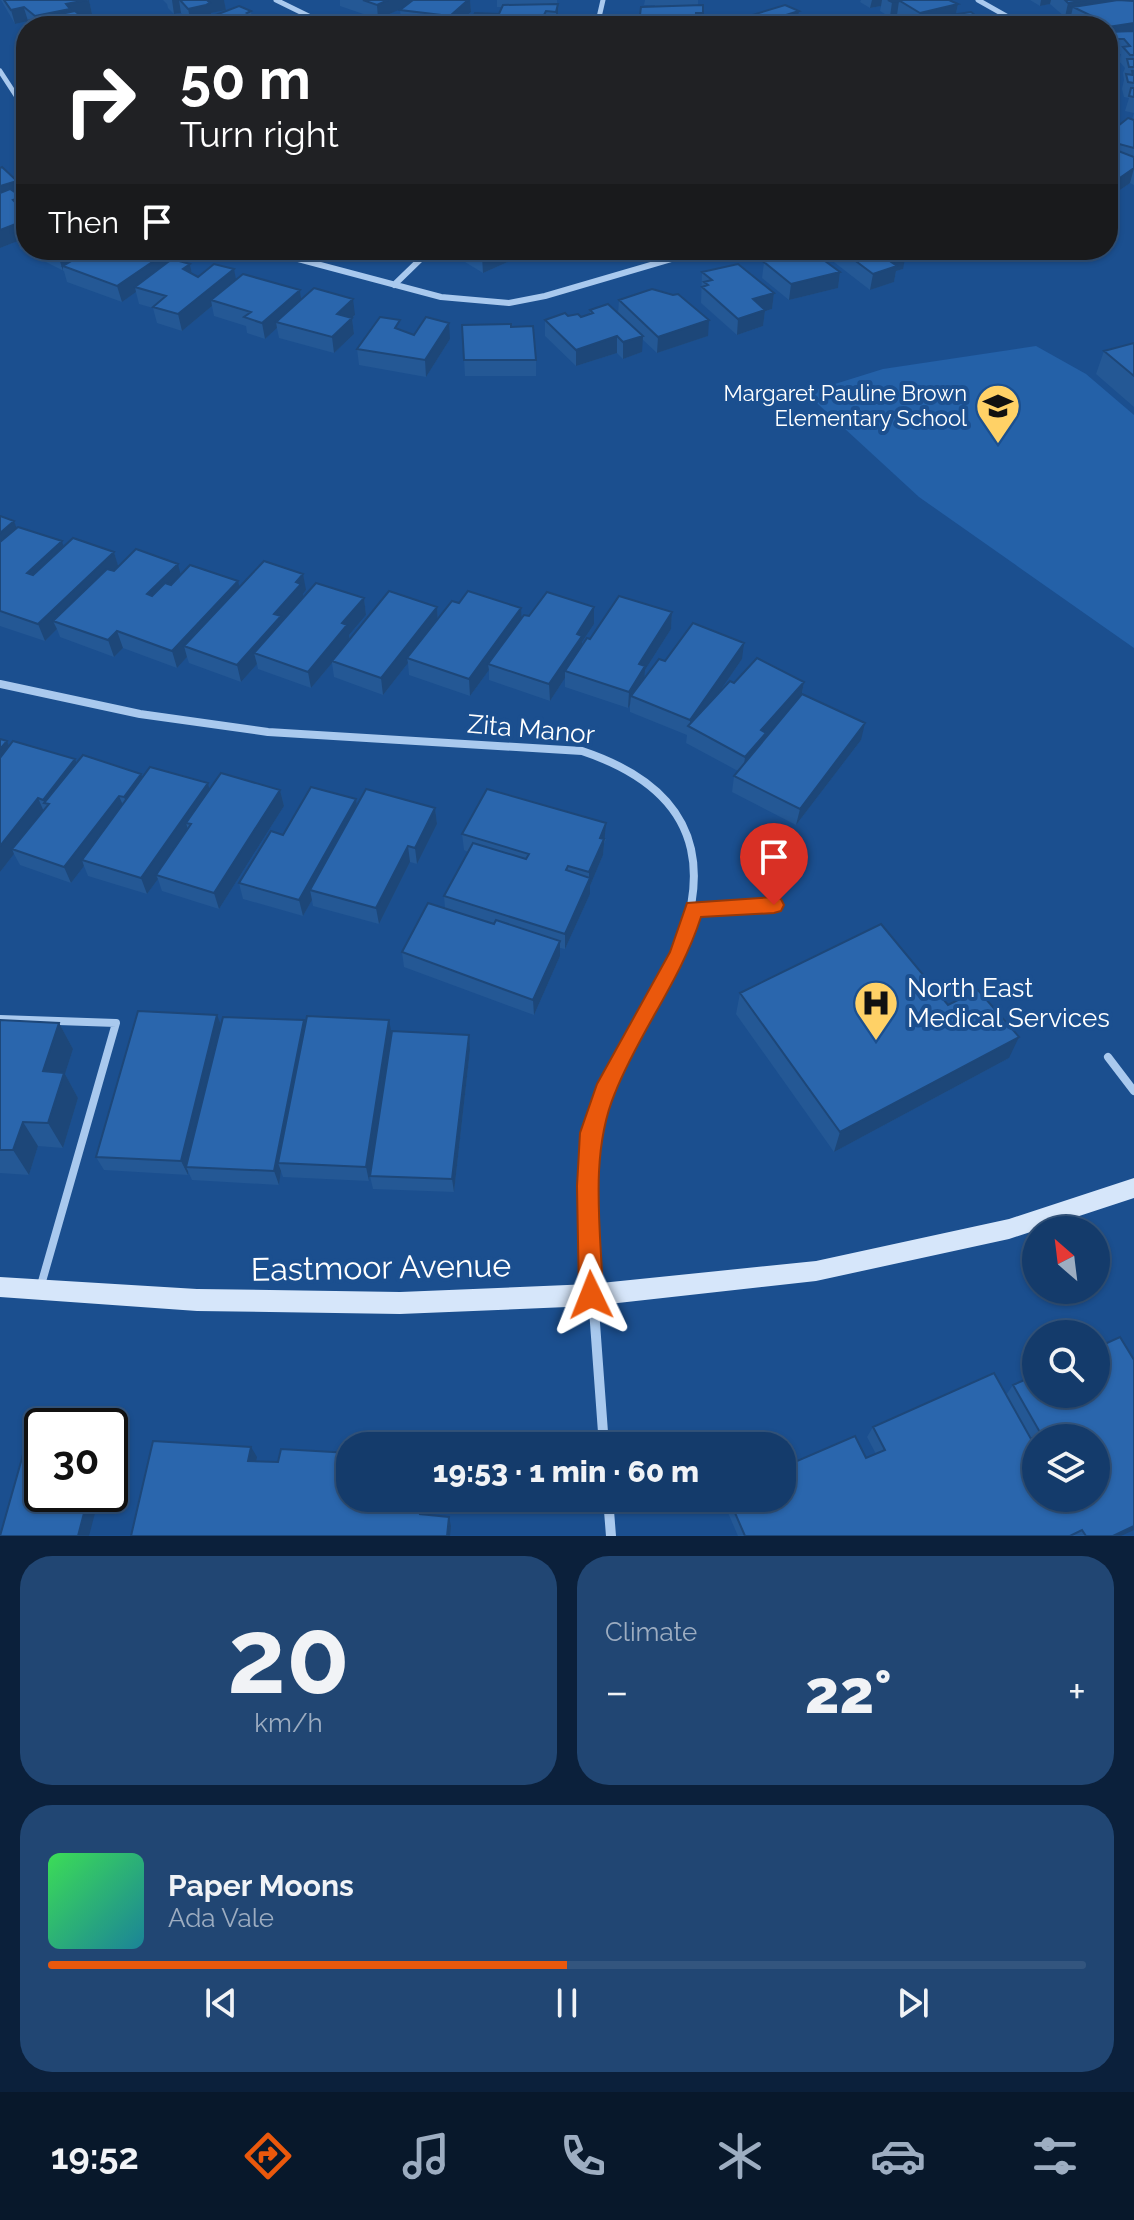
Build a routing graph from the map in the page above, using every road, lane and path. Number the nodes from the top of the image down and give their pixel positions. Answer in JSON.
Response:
{"nodes":[{"id":1,"x":276,"y":0,"type":"edge"},
{"id":2,"x":978,"y":0,"type":"edge"},
{"id":3,"x":309,"y":16,"type":"edge"},
{"id":4,"x":1006,"y":16,"type":"edge"},
{"id":5,"x":0,"y":71,"type":"edge"},
{"id":6,"x":16,"y":96,"type":"edge"},
{"id":7,"x":300,"y":260,"type":"edge"},
{"id":8,"x":420,"y":260,"type":"edge"},
{"id":9,"x":669,"y":260,"type":"edge"},
{"id":10,"x":394,"y":285,"type":"junction"},
{"id":11,"x":0,"y":684,"type":"edge"},
{"id":12,"x":774,"y":905,"type":"dead end"},
{"id":13,"x":694,"y":909,"type":"junction"},
{"id":14,"x":0,"y":1019,"type":"edge"},
{"id":15,"x":1108,"y":1057,"type":"dead end"},
{"id":16,"x":1134,"y":1091,"type":"edge"},
{"id":17,"x":1134,"y":1188,"type":"edge"},
{"id":18,"x":0,"y":1287,"type":"edge"},
{"id":19,"x":39,"y":1290,"type":"junction"},
{"id":20,"x":591,"y":1295,"type":"junction"},
{"id":21,"x":603,"y":1432,"type":"edge"},
{"id":22,"x":609,"y":1512,"type":"edge"},
{"id":23,"x":611,"y":1536,"type":"edge"}],
"edges":[{"from":1,"to":3,"type":"street"},
{"from":2,"to":4,"type":"street"},
{"from":5,"to":6,"type":"street"},
{"from":7,"to":10,"type":"street"},
{"from":8,"to":10,"type":"street"},
{"from":9,"to":10,"type":"street"},
{"from":11,"to":13,"type":"street","name":"Zita Manor"},
{"from":12,"to":13,"type":"lane"},
{"from":13,"to":20,"type":"street","name":"Zita Manor"},
{"from":14,"to":19,"type":"lane"},
{"from":15,"to":16,"type":"lane"},
{"from":17,"to":20,"type":"street","name":"Eastmoor Avenue"},
{"from":18,"to":19,"type":"street","name":"Eastmoor Avenue"},
{"from":19,"to":20,"type":"street","name":"Eastmoor Avenue"},
{"from":20,"to":21,"type":"street","name":"Zita Manor"},
{"from":22,"to":23,"type":"street"}]}
